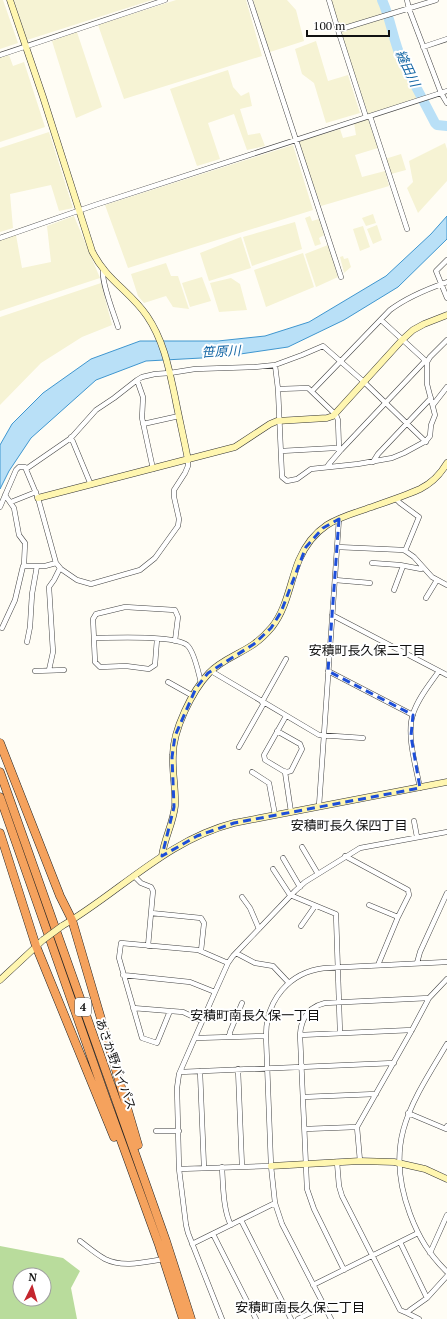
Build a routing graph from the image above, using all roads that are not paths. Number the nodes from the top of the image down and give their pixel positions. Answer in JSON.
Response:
{"nodes":[{"id":1,"x":10,"y":0,"type":"edge"},
{"id":2,"x":165,"y":0,"type":"edge"},
{"id":3,"x":250,"y":0,"type":"edge"},
{"id":4,"x":329,"y":0,"type":"edge"},
{"id":5,"x":407,"y":0,"type":"edge"},
{"id":6,"x":436,"y":0,"type":"edge"},
{"id":7,"x":409,"y":8,"type":"junction"},
{"id":8,"x":338,"y":30,"type":"junction"},
{"id":9,"x":447,"y":39,"type":"edge"},
{"id":10,"x":25,"y":46,"type":"junction"},
{"id":11,"x":423,"y":47,"type":"junction"},
{"id":12,"x":0,"y":55,"type":"edge"},
{"id":13,"x":447,"y":91,"type":"edge"},
{"id":14,"x":441,"y":93,"type":"junction"},
{"id":15,"x":447,"y":103,"type":"edge"},
{"id":16,"x":368,"y":117,"type":"junction"},
{"id":17,"x":296,"y":140,"type":"junction"},
{"id":18,"x":79,"y":210,"type":"junction"},
{"id":19,"x":407,"y":229,"type":"dead end"},
{"id":20,"x":0,"y":238,"type":"edge"},
{"id":21,"x":447,"y":260,"type":"edge"},
{"id":22,"x":103,"y":270,"type":"junction"},
{"id":23,"x":341,"y":278,"type":"dead end"},
{"id":24,"x":447,"y":282,"type":"edge"},
{"id":25,"x":441,"y":284,"type":"junction"},
{"id":26,"x":447,"y":298,"type":"edge"},
{"id":27,"x":447,"y":315,"type":"edge"},
{"id":28,"x":381,"y":320,"type":"junction"},
{"id":29,"x":118,"y":327,"type":"dead end"},
{"id":30,"x":402,"y":340,"type":"junction"},
{"id":31,"x":447,"y":340,"type":"edge"},
{"id":32,"x":341,"y":361,"type":"junction"},
{"id":33,"x":426,"y":362,"type":"junction"},
{"id":34,"x":275,"y":364,"type":"junction"},
{"id":35,"x":170,"y":373,"type":"junction"},
{"id":36,"x":136,"y":380,"type":"junction"},
{"id":37,"x":364,"y":382,"type":"junction"},
{"id":38,"x":447,"y":388,"type":"edge"},
{"id":39,"x":278,"y":389,"type":"junction"},
{"id":40,"x":312,"y":391,"type":"junction"},
{"id":41,"x":431,"y":398,"type":"junction"},
{"id":42,"x":386,"y":404,"type":"junction"},
{"id":43,"x":433,"y":405,"type":"junction"},
{"id":44,"x":335,"y":413,"type":"junction"},
{"id":45,"x":179,"y":416,"type":"junction"},
{"id":46,"x":279,"y":420,"type":"junction"},
{"id":47,"x":406,"y":423,"type":"junction"},
{"id":48,"x":143,"y":424,"type":"junction"},
{"id":49,"x":71,"y":437,"type":"junction"},
{"id":50,"x":426,"y":442,"type":"junction"},
{"id":51,"x":340,"y":450,"type":"junction"},
{"id":52,"x":281,"y":451,"type":"junction"},
{"id":53,"x":188,"y":460,"type":"junction"},
{"id":54,"x":373,"y":462,"type":"junction"},
{"id":55,"x":447,"y":464,"type":"edge"},
{"id":56,"x":327,"y":467,"type":"junction"},
{"id":57,"x":26,"y":469,"type":"junction"},
{"id":58,"x":153,"y":469,"type":"junction"},
{"id":59,"x":91,"y":485,"type":"junction"},
{"id":60,"x":5,"y":495,"type":"junction"},
{"id":61,"x":37,"y":495,"type":"junction"},
{"id":62,"x":396,"y":499,"type":"junction"},
{"id":63,"x":11,"y":502,"type":"junction"},
{"id":64,"x":0,"y":507,"type":"edge"},
{"id":65,"x":339,"y":519,"type":"junction"},
{"id":66,"x":337,"y":547,"type":"junction"},
{"id":67,"x":405,"y":551,"type":"junction"},
{"id":68,"x":56,"y":563,"type":"junction"},
{"id":69,"x":372,"y":563,"type":"dead end"},
{"id":70,"x":24,"y":565,"type":"junction"},
{"id":71,"x":37,"y":566,"type":"junction"},
{"id":72,"x":403,"y":566,"type":"junction"},
{"id":73,"x":60,"y":568,"type":"junction"},
{"id":74,"x":423,"y":568,"type":"junction"},
{"id":75,"x":335,"y":580,"type":"junction"},
{"id":76,"x":437,"y":580,"type":"junction"},
{"id":77,"x":370,"y":583,"type":"dead end"},
{"id":78,"x":447,"y":585,"type":"edge"},
{"id":79,"x":394,"y":590,"type":"dead end"},
{"id":80,"x":426,"y":598,"type":"dead end"},
{"id":81,"x":332,"y":615,"type":"junction"},
{"id":82,"x":2,"y":628,"type":"dead end"},
{"id":83,"x":94,"y":638,"type":"junction"},
{"id":84,"x":157,"y":639,"type":"junction"},
{"id":85,"x":27,"y":642,"type":"dead end"},
{"id":86,"x":175,"y":642,"type":"junction"},
{"id":87,"x":286,"y":659,"type":"dead end"},
{"id":88,"x":49,"y":670,"type":"junction"},
{"id":89,"x":64,"y":670,"type":"dead end"},
{"id":90,"x":328,"y":670,"type":"junction"},
{"id":91,"x":35,"y":671,"type":"dead end"},
{"id":92,"x":211,"y":671,"type":"junction"},
{"id":93,"x":439,"y":671,"type":"junction"},
{"id":94,"x":447,"y":675,"type":"edge"},
{"id":95,"x":168,"y":682,"type":"dead end"},
{"id":96,"x":201,"y":683,"type":"junction"},
{"id":97,"x":193,"y":696,"type":"junction"},
{"id":98,"x":263,"y":702,"type":"junction"},
{"id":99,"x":413,"y":715,"type":"junction"},
{"id":100,"x":286,"y":716,"type":"junction"},
{"id":101,"x":278,"y":731,"type":"junction"},
{"id":102,"x":324,"y":736,"type":"junction"},
{"id":103,"x":363,"y":738,"type":"dead end"},
{"id":104,"x":0,"y":743,"type":"edge"},
{"id":105,"x":239,"y":747,"type":"dead end"},
{"id":106,"x":284,"y":771,"type":"junction"},
{"id":107,"x":0,"y":772,"type":"edge"},
{"id":108,"x":252,"y":772,"type":"dead end"},
{"id":109,"x":447,"y":782,"type":"edge"},
{"id":110,"x":420,"y":788,"type":"junction"},
{"id":111,"x":0,"y":797,"type":"edge"},
{"id":112,"x":319,"y":806,"type":"junction"},
{"id":113,"x":292,"y":812,"type":"junction"},
{"id":114,"x":275,"y":815,"type":"junction"},
{"id":115,"x":414,"y":821,"type":"dead end"},
{"id":116,"x":447,"y":832,"type":"edge"},
{"id":117,"x":0,"y":833,"type":"edge"},
{"id":118,"x":417,"y":837,"type":"junction"},
{"id":119,"x":302,"y":847,"type":"dead end"},
{"id":120,"x":162,"y":856,"type":"junction"},
{"id":121,"x":345,"y":856,"type":"junction"},
{"id":122,"x":283,"y":858,"type":"dead end"},
{"id":123,"x":273,"y":869,"type":"dead end"},
{"id":124,"x":318,"y":874,"type":"junction"},
{"id":125,"x":134,"y":876,"type":"junction"},
{"id":126,"x":300,"y":887,"type":"junction"},
{"id":127,"x":447,"y":893,"type":"edge"},
{"id":128,"x":291,"y":896,"type":"junction"},
{"id":129,"x":242,"y":897,"type":"dead end"},
{"id":130,"x":368,"y":904,"type":"dead end"},
{"id":131,"x":315,"y":906,"type":"junction"},
{"id":132,"x":151,"y":913,"type":"junction"},
{"id":133,"x":398,"y":917,"type":"junction"},
{"id":134,"x":72,"y":920,"type":"junction"},
{"id":135,"x":302,"y":926,"type":"dead end"},
{"id":136,"x":259,"y":929,"type":"junction"},
{"id":137,"x":36,"y":946,"type":"junction"},
{"id":138,"x":148,"y":946,"type":"junction"},
{"id":139,"x":201,"y":952,"type":"junction"},
{"id":140,"x":236,"y":953,"type":"junction"},
{"id":141,"x":447,"y":962,"type":"edge"},
{"id":142,"x":228,"y":963,"type":"junction"},
{"id":143,"x":416,"y":963,"type":"junction"},
{"id":144,"x":378,"y":965,"type":"junction"},
{"id":145,"x":338,"y":967,"type":"junction"},
{"id":146,"x":123,"y":975,"type":"junction"},
{"id":147,"x":447,"y":979,"type":"edge"},
{"id":148,"x":0,"y":980,"type":"edge"},
{"id":149,"x":289,"y":983,"type":"junction"},
{"id":150,"x":214,"y":992,"type":"junction"},
{"id":151,"x":429,"y":998,"type":"junction"},
{"id":152,"x":339,"y":1002,"type":"junction"},
{"id":153,"x":242,"y":1003,"type":"dead end"},
{"id":154,"x":133,"y":1008,"type":"junction"},
{"id":155,"x":170,"y":1011,"type":"junction"},
{"id":156,"x":202,"y":1021,"type":"junction"},
{"id":157,"x":412,"y":1030,"type":"junction"},
{"id":158,"x":340,"y":1034,"type":"junction"},
{"id":159,"x":300,"y":1035,"type":"junction"},
{"id":160,"x":266,"y":1036,"type":"junction"},
{"id":161,"x":229,"y":1037,"type":"junction"},
{"id":162,"x":196,"y":1038,"type":"junction"},
{"id":163,"x":447,"y":1044,"type":"edge"},
{"id":164,"x":394,"y":1063,"type":"junction"},
{"id":165,"x":302,"y":1067,"type":"junction"},
{"id":166,"x":267,"y":1068,"type":"junction"},
{"id":167,"x":238,"y":1070,"type":"junction"},
{"id":168,"x":200,"y":1071,"type":"junction"},
{"id":169,"x":180,"y":1072,"type":"junction"},
{"id":170,"x":376,"y":1094,"type":"junction"},
{"id":171,"x":303,"y":1097,"type":"junction"},
{"id":172,"x":408,"y":1113,"type":"junction"},
{"id":173,"x":357,"y":1127,"type":"junction"},
{"id":174,"x":447,"y":1128,"type":"edge"},
{"id":175,"x":305,"y":1130,"type":"junction"},
{"id":176,"x":156,"y":1131,"type":"dead end"},
{"id":177,"x":179,"y":1131,"type":"junction"},
{"id":178,"x":360,"y":1161,"type":"junction"},
{"id":179,"x":337,"y":1162,"type":"junction"},
{"id":180,"x":398,"y":1162,"type":"junction"},
{"id":181,"x":306,"y":1164,"type":"junction"},
{"id":182,"x":271,"y":1166,"type":"junction"},
{"id":183,"x":222,"y":1167,"type":"junction"},
{"id":184,"x":242,"y":1167,"type":"junction"},
{"id":185,"x":204,"y":1168,"type":"junction"},
{"id":186,"x":179,"y":1169,"type":"junction"},
{"id":187,"x":447,"y":1179,"type":"edge"},
{"id":188,"x":139,"y":1190,"type":"junction"},
{"id":189,"x":275,"y":1203,"type":"junction"},
{"id":190,"x":447,"y":1215,"type":"edge"},
{"id":191,"x":241,"y":1220,"type":"junction"},
{"id":192,"x":231,"y":1225,"type":"junction"},
{"id":193,"x":418,"y":1233,"type":"junction"},
{"id":194,"x":213,"y":1234,"type":"junction"},
{"id":195,"x":80,"y":1241,"type":"dead end"},
{"id":196,"x":166,"y":1241,"type":"junction"},
{"id":197,"x":400,"y":1242,"type":"junction"},
{"id":198,"x":192,"y":1244,"type":"junction"},
{"id":199,"x":430,"y":1253,"type":"junction"},
{"id":200,"x":372,"y":1256,"type":"junction"},
{"id":201,"x":164,"y":1259,"type":"junction"},
{"id":202,"x":344,"y":1270,"type":"junction"},
{"id":203,"x":447,"y":1272,"type":"edge"},
{"id":204,"x":447,"y":1276,"type":"edge"},
{"id":205,"x":313,"y":1285,"type":"junction"},
{"id":206,"x":427,"y":1298,"type":"junction"},
{"id":207,"x":324,"y":1306,"type":"junction"},
{"id":208,"x":407,"y":1313,"type":"junction"},
{"id":209,"x":183,"y":1319,"type":"edge"},
{"id":210,"x":191,"y":1319,"type":"edge"},
{"id":211,"x":222,"y":1319,"type":"edge"},
{"id":212,"x":256,"y":1319,"type":"edge"},
{"id":213,"x":291,"y":1319,"type":"edge"},
{"id":214,"x":298,"y":1319,"type":"edge"},
{"id":215,"x":331,"y":1319,"type":"edge"},
{"id":216,"x":419,"y":1319,"type":"edge"}],
"edges":[{"from":1,"to":10,"type":"street"},
{"from":2,"to":10,"type":"street"},
{"from":3,"to":17,"type":"street"},
{"from":4,"to":8,"type":"street"},
{"from":5,"to":7,"type":"street"},
{"from":6,"to":7,"type":"street"},
{"from":7,"to":8,"type":"street"},
{"from":7,"to":11,"type":"street"},
{"from":8,"to":16,"type":"street"},
{"from":9,"to":11,"type":"street"},
{"from":10,"to":12,"type":"street"},
{"from":10,"to":18,"type":"street"},
{"from":11,"to":14,"type":"street"},
{"from":13,"to":14,"type":"street"},
{"from":14,"to":15,"type":"street"},
{"from":14,"to":16,"type":"street"},
{"from":16,"to":17,"type":"street"},
{"from":16,"to":19,"type":"street"},
{"from":17,"to":18,"type":"street"},
{"from":17,"to":23,"type":"street"},
{"from":18,"to":20,"type":"street"},
{"from":18,"to":22,"type":"street"},
{"from":21,"to":25,"type":"street"},
{"from":22,"to":29,"type":"street"},
{"from":22,"to":35,"type":"street"},
{"from":24,"to":25,"type":"street"},
{"from":25,"to":26,"type":"street"},
{"from":25,"to":28,"type":"street"},
{"from":27,"to":30,"type":"street"},
{"from":28,"to":30,"type":"street"},
{"from":28,"to":32,"type":"street"},
{"from":30,"to":33,"type":"street"},
{"from":30,"to":37,"type":"street"},
{"from":31,"to":33,"type":"street"},
{"from":32,"to":34,"type":"street"},
{"from":32,"to":37,"type":"street"},
{"from":32,"to":40,"type":"street"},
{"from":33,"to":41,"type":"street"},
{"from":33,"to":42,"type":"street"},
{"from":34,"to":35,"type":"street"},
{"from":34,"to":39,"type":"street"},
{"from":35,"to":36,"type":"street"},
{"from":35,"to":45,"type":"street"},
{"from":36,"to":48,"type":"street"},
{"from":36,"to":49,"type":"street"},
{"from":37,"to":42,"type":"street"},
{"from":37,"to":44,"type":"street"},
{"from":38,"to":43,"type":"street"},
{"from":39,"to":40,"type":"street"},
{"from":39,"to":46,"type":"street"},
{"from":40,"to":44,"type":"street"},
{"from":41,"to":43,"type":"street"},
{"from":41,"to":47,"type":"street"},
{"from":42,"to":47,"type":"street"},
{"from":42,"to":51,"type":"street"},
{"from":43,"to":50,"type":"street"},
{"from":44,"to":46,"type":"street"},
{"from":44,"to":51,"type":"street"},
{"from":45,"to":48,"type":"street"},
{"from":45,"to":53,"type":"street"},
{"from":46,"to":52,"type":"street"},
{"from":46,"to":53,"type":"street"},
{"from":47,"to":50,"type":"street"},
{"from":47,"to":54,"type":"street"},
{"from":48,"to":58,"type":"street"},
{"from":49,"to":57,"type":"street"},
{"from":49,"to":59,"type":"street"},
{"from":50,"to":54,"type":"street"},
{"from":51,"to":52,"type":"street"},
{"from":51,"to":56,"type":"street"},
{"from":52,"to":56,"type":"street"},
{"from":53,"to":58,"type":"street"},
{"from":53,"to":73,"type":"street"},
{"from":54,"to":56,"type":"street"},
{"from":55,"to":62,"type":"street"},
{"from":57,"to":60,"type":"street"},
{"from":57,"to":61,"type":"street"},
{"from":58,"to":59,"type":"street"},
{"from":59,"to":61,"type":"street"},
{"from":60,"to":63,"type":"street"},
{"from":60,"to":64,"type":"street"},
{"from":61,"to":63,"type":"street"},
{"from":61,"to":68,"type":"street"},
{"from":62,"to":65,"type":"street"},
{"from":62,"to":67,"type":"street"},
{"from":63,"to":70,"type":"street"},
{"from":65,"to":66,"type":"street"},
{"from":65,"to":92,"type":"street"},
{"from":66,"to":67,"type":"street"},
{"from":66,"to":75,"type":"street"},
{"from":67,"to":74,"type":"street"},
{"from":68,"to":71,"type":"street"},
{"from":68,"to":73,"type":"street"},
{"from":69,"to":72,"type":"street"},
{"from":70,"to":71,"type":"street"},
{"from":70,"to":82,"type":"street"},
{"from":71,"to":85,"type":"street"},
{"from":72,"to":74,"type":"street"},
{"from":72,"to":79,"type":"street"},
{"from":73,"to":88,"type":"street"},
{"from":74,"to":76,"type":"street"},
{"from":75,"to":77,"type":"street"},
{"from":75,"to":81,"type":"street"},
{"from":76,"to":78,"type":"street"},
{"from":76,"to":80,"type":"street"},
{"from":81,"to":90,"type":"street"},
{"from":81,"to":93,"type":"street"},
{"from":83,"to":84,"type":"street"},
{"from":83,"to":84,"type":"street"},
{"from":83,"to":86,"type":"street"},
{"from":84,"to":86,"type":"street"},
{"from":86,"to":96,"type":"street"},
{"from":87,"to":98,"type":"street"},
{"from":88,"to":89,"type":"street"},
{"from":88,"to":91,"type":"street"},
{"from":90,"to":99,"type":"street"},
{"from":90,"to":102,"type":"street"},
{"from":92,"to":96,"type":"street"},
{"from":92,"to":98,"type":"street"},
{"from":93,"to":94,"type":"street"},
{"from":93,"to":99,"type":"street"},
{"from":95,"to":97,"type":"street"},
{"from":96,"to":97,"type":"street"},
{"from":97,"to":120,"type":"street"},
{"from":98,"to":100,"type":"street"},
{"from":98,"to":105,"type":"street"},
{"from":99,"to":110,"type":"street"},
{"from":100,"to":101,"type":"street"},
{"from":100,"to":102,"type":"street"},
{"from":101,"to":106,"type":"street"},
{"from":101,"to":106,"type":"street"},
{"from":102,"to":103,"type":"street"},
{"from":102,"to":112,"type":"street"},
{"from":104,"to":134,"type":"highway"},
{"from":106,"to":113,"type":"street"},
{"from":107,"to":196,"type":"highway","name":"あさか野バイパス","number":"4"},
{"from":108,"to":114,"type":"street"},
{"from":109,"to":110,"type":"street"},
{"from":110,"to":112,"type":"street"},
{"from":111,"to":188,"type":"highway","name":"あさか野バイパス","number":"4"},
{"from":112,"to":113,"type":"street"},
{"from":113,"to":114,"type":"street"},
{"from":114,"to":120,"type":"street"},
{"from":115,"to":118,"type":"street"},
{"from":116,"to":118,"type":"street"},
{"from":117,"to":137,"type":"highway"},
{"from":118,"to":121,"type":"street"},
{"from":119,"to":124,"type":"street"},
{"from":120,"to":125,"type":"street"},
{"from":121,"to":124,"type":"street"},
{"from":121,"to":133,"type":"street"},
{"from":122,"to":126,"type":"street"},
{"from":123,"to":128,"type":"street"},
{"from":124,"to":126,"type":"street"},
{"from":125,"to":132,"type":"street"},
{"from":125,"to":134,"type":"street"},
{"from":126,"to":128,"type":"street"},
{"from":127,"to":143,"type":"street"},
{"from":128,"to":131,"type":"street"},
{"from":128,"to":136,"type":"street"},
{"from":129,"to":136,"type":"street"},
{"from":130,"to":133,"type":"street"},
{"from":131,"to":135,"type":"street"},
{"from":131,"to":145,"type":"street"},
{"from":132,"to":138,"type":"street"},
{"from":132,"to":139,"type":"street"},
{"from":133,"to":144,"type":"street"},
{"from":134,"to":137,"type":"street","bridge":true},
{"from":134,"to":196,"type":"highway"},
{"from":136,"to":140,"type":"street"},
{"from":137,"to":148,"type":"street"},
{"from":137,"to":188,"type":"highway"},
{"from":138,"to":139,"type":"street"},
{"from":138,"to":146,"type":"street"},
{"from":139,"to":142,"type":"street"},
{"from":140,"to":142,"type":"street"},
{"from":140,"to":149,"type":"street"},
{"from":141,"to":143,"type":"street"},
{"from":142,"to":150,"type":"street"},
{"from":143,"to":144,"type":"street"},
{"from":144,"to":145,"type":"street"},
{"from":145,"to":149,"type":"street"},
{"from":145,"to":152,"type":"street"},
{"from":146,"to":150,"type":"street"},
{"from":146,"to":154,"type":"street"},
{"from":147,"to":151,"type":"street"},
{"from":149,"to":160,"type":"street"},
{"from":150,"to":156,"type":"street"},
{"from":151,"to":152,"type":"street"},
{"from":151,"to":157,"type":"street"},
{"from":152,"to":158,"type":"street"},
{"from":152,"to":159,"type":"street"},
{"from":153,"to":161,"type":"street"},
{"from":154,"to":155,"type":"street"},
{"from":154,"to":155,"type":"street"},
{"from":155,"to":156,"type":"street"},
{"from":156,"to":162,"type":"street"},
{"from":157,"to":158,"type":"street"},
{"from":157,"to":164,"type":"street"},
{"from":158,"to":159,"type":"street"},
{"from":159,"to":165,"type":"street"},
{"from":160,"to":161,"type":"street"},
{"from":160,"to":166,"type":"street"},
{"from":161,"to":162,"type":"street"},
{"from":162,"to":169,"type":"street"},
{"from":163,"to":172,"type":"street"},
{"from":164,"to":165,"type":"street"},
{"from":164,"to":170,"type":"street"},
{"from":165,"to":166,"type":"street"},
{"from":165,"to":171,"type":"street"},
{"from":166,"to":167,"type":"street"},
{"from":166,"to":182,"type":"street"},
{"from":167,"to":168,"type":"street"},
{"from":167,"to":184,"type":"street"},
{"from":168,"to":169,"type":"street"},
{"from":168,"to":185,"type":"street"},
{"from":169,"to":177,"type":"street"},
{"from":170,"to":171,"type":"street"},
{"from":170,"to":173,"type":"street"},
{"from":171,"to":175,"type":"street"},
{"from":172,"to":174,"type":"street"},
{"from":172,"to":180,"type":"street"},
{"from":173,"to":175,"type":"street"},
{"from":173,"to":178,"type":"street"},
{"from":175,"to":181,"type":"street"},
{"from":176,"to":177,"type":"street"},
{"from":177,"to":186,"type":"street"},
{"from":178,"to":179,"type":"street"},
{"from":178,"to":180,"type":"street"},
{"from":179,"to":181,"type":"street"},
{"from":179,"to":200,"type":"street"},
{"from":180,"to":187,"type":"street"},
{"from":180,"to":193,"type":"street"},
{"from":181,"to":182,"type":"street"},
{"from":181,"to":202,"type":"street"},
{"from":182,"to":184,"type":"street"},
{"from":182,"to":189,"type":"street"},
{"from":183,"to":184,"type":"street"},
{"from":183,"to":185,"type":"street"},
{"from":183,"to":192,"type":"street"},
{"from":185,"to":186,"type":"street"},
{"from":186,"to":198,"type":"street"},
{"from":188,"to":201,"type":"highway","name":"あさか野バイパス","number":"4"},
{"from":189,"to":191,"type":"street"},
{"from":189,"to":205,"type":"street"},
{"from":190,"to":199,"type":"street"},
{"from":191,"to":192,"type":"street"},
{"from":191,"to":213,"type":"street"},
{"from":192,"to":194,"type":"street"},
{"from":193,"to":197,"type":"street"},
{"from":193,"to":199,"type":"street"},
{"from":194,"to":198,"type":"street"},
{"from":194,"to":212,"type":"street"},
{"from":195,"to":201,"type":"street"},
{"from":196,"to":210,"type":"highway","name":"あさか野バイパス","number":"4"},
{"from":197,"to":200,"type":"street"},
{"from":197,"to":206,"type":"street"},
{"from":198,"to":211,"type":"street"},
{"from":199,"to":203,"type":"street"},
{"from":200,"to":202,"type":"street"},
{"from":200,"to":208,"type":"street"},
{"from":201,"to":209,"type":"highway","name":"あさか野バイパス","number":"4"},
{"from":202,"to":205,"type":"street"},
{"from":204,"to":206,"type":"street"},
{"from":205,"to":207,"type":"street"},
{"from":206,"to":208,"type":"street"},
{"from":207,"to":214,"type":"street"},
{"from":207,"to":215,"type":"street"},
{"from":208,"to":216,"type":"street"}]}
